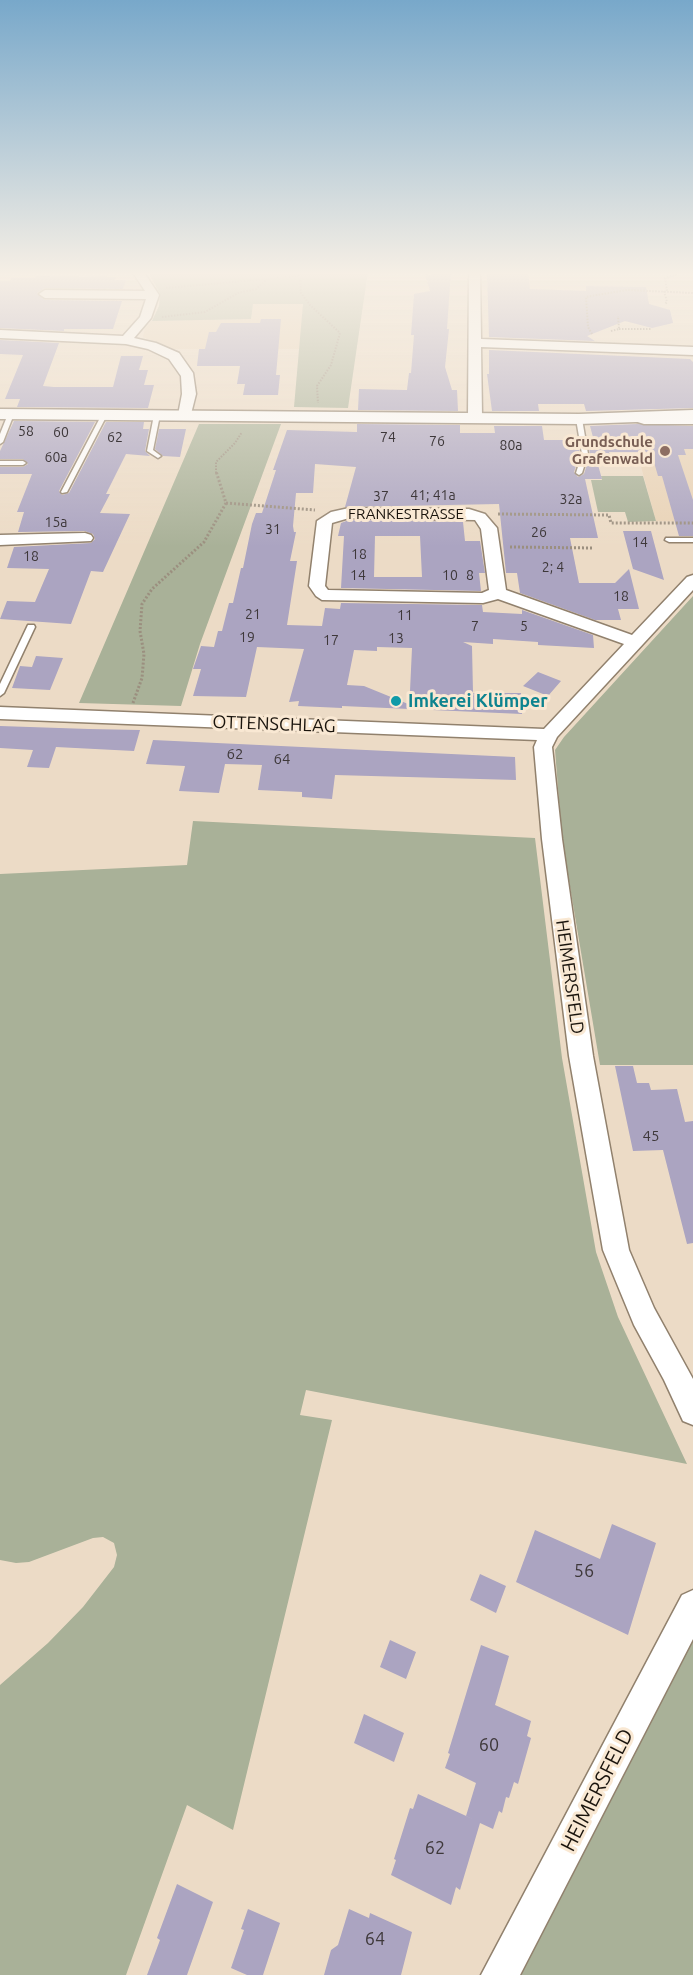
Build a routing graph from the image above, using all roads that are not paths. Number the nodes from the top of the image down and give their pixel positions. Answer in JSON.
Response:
{"nodes":[{"id":1,"x":179,"y":363,"type":"edge"},
{"id":2,"x":475,"y":363,"type":"edge"},
{"id":3,"x":5,"y":414,"type":"edge"},
{"id":4,"x":104,"y":415,"type":"junction"},
{"id":5,"x":157,"y":415,"type":"junction"},
{"id":6,"x":185,"y":415,"type":"junction"},
{"id":7,"x":693,"y":415,"type":"edge"},
{"id":8,"x":475,"y":416,"type":"junction"},
{"id":9,"x":624,"y":416,"type":"junction"},
{"id":10,"x":579,"y":418,"type":"junction"},
{"id":11,"x":693,"y":422,"type":"edge"},
{"id":12,"x":0,"y":442,"type":"edge"},
{"id":13,"x":158,"y":456,"type":"dead end"},
{"id":14,"x":23,"y":463,"type":"dead end"},
{"id":15,"x":0,"y":464,"type":"edge"},
{"id":16,"x":579,"y":473,"type":"dead end"},
{"id":17,"x":64,"y":492,"type":"dead end"},
{"id":18,"x":85,"y":538,"type":"dead end"},
{"id":19,"x":0,"y":540,"type":"edge"},
{"id":20,"x":669,"y":540,"type":"dead end"},
{"id":21,"x":693,"y":540,"type":"edge"},
{"id":22,"x":693,"y":580,"type":"edge"},
{"id":23,"x":498,"y":593,"type":"junction"},
{"id":24,"x":32,"y":627,"type":"dead end"},
{"id":25,"x":634,"y":642,"type":"junction"},
{"id":26,"x":0,"y":693,"type":"edge"},
{"id":27,"x":0,"y":713,"type":"edge"},
{"id":28,"x":549,"y":735,"type":"junction"},
{"id":29,"x":693,"y":1411,"type":"edge"},
{"id":30,"x":693,"y":1606,"type":"edge"},
{"id":31,"x":500,"y":1975,"type":"edge"}],
"edges":[{"from":1,"to":6,"type":"street"},
{"from":2,"to":8,"type":"street"},
{"from":3,"to":4,"type":"street"},
{"from":3,"to":12,"type":"lane"},
{"from":4,"to":5,"type":"street"},
{"from":4,"to":17,"type":"lane"},
{"from":5,"to":6,"type":"street"},
{"from":5,"to":13,"type":"lane"},
{"from":6,"to":8,"type":"street"},
{"from":7,"to":9,"type":"street"},
{"from":8,"to":10,"type":"street"},
{"from":9,"to":10,"type":"street"},
{"from":9,"to":11,"type":"lane"},
{"from":10,"to":16,"type":"lane"},
{"from":14,"to":15,"type":"lane"},
{"from":18,"to":19,"type":"street"},
{"from":20,"to":21,"type":"lane"},
{"from":22,"to":25,"type":"street"},
{"from":23,"to":23,"type":"street","name":"FRANKESTRASSE"},
{"from":23,"to":25,"type":"street","name":"FRANKESTRASSE"},
{"from":24,"to":26,"type":"lane"},
{"from":25,"to":28,"type":"street"},
{"from":27,"to":28,"type":"street","name":"OTTENSCHLAG"},
{"from":28,"to":29,"type":"street","name":"HEIMERSFELD"},
{"from":30,"to":31,"type":"street","name":"HEIMERSFELD"}]}
